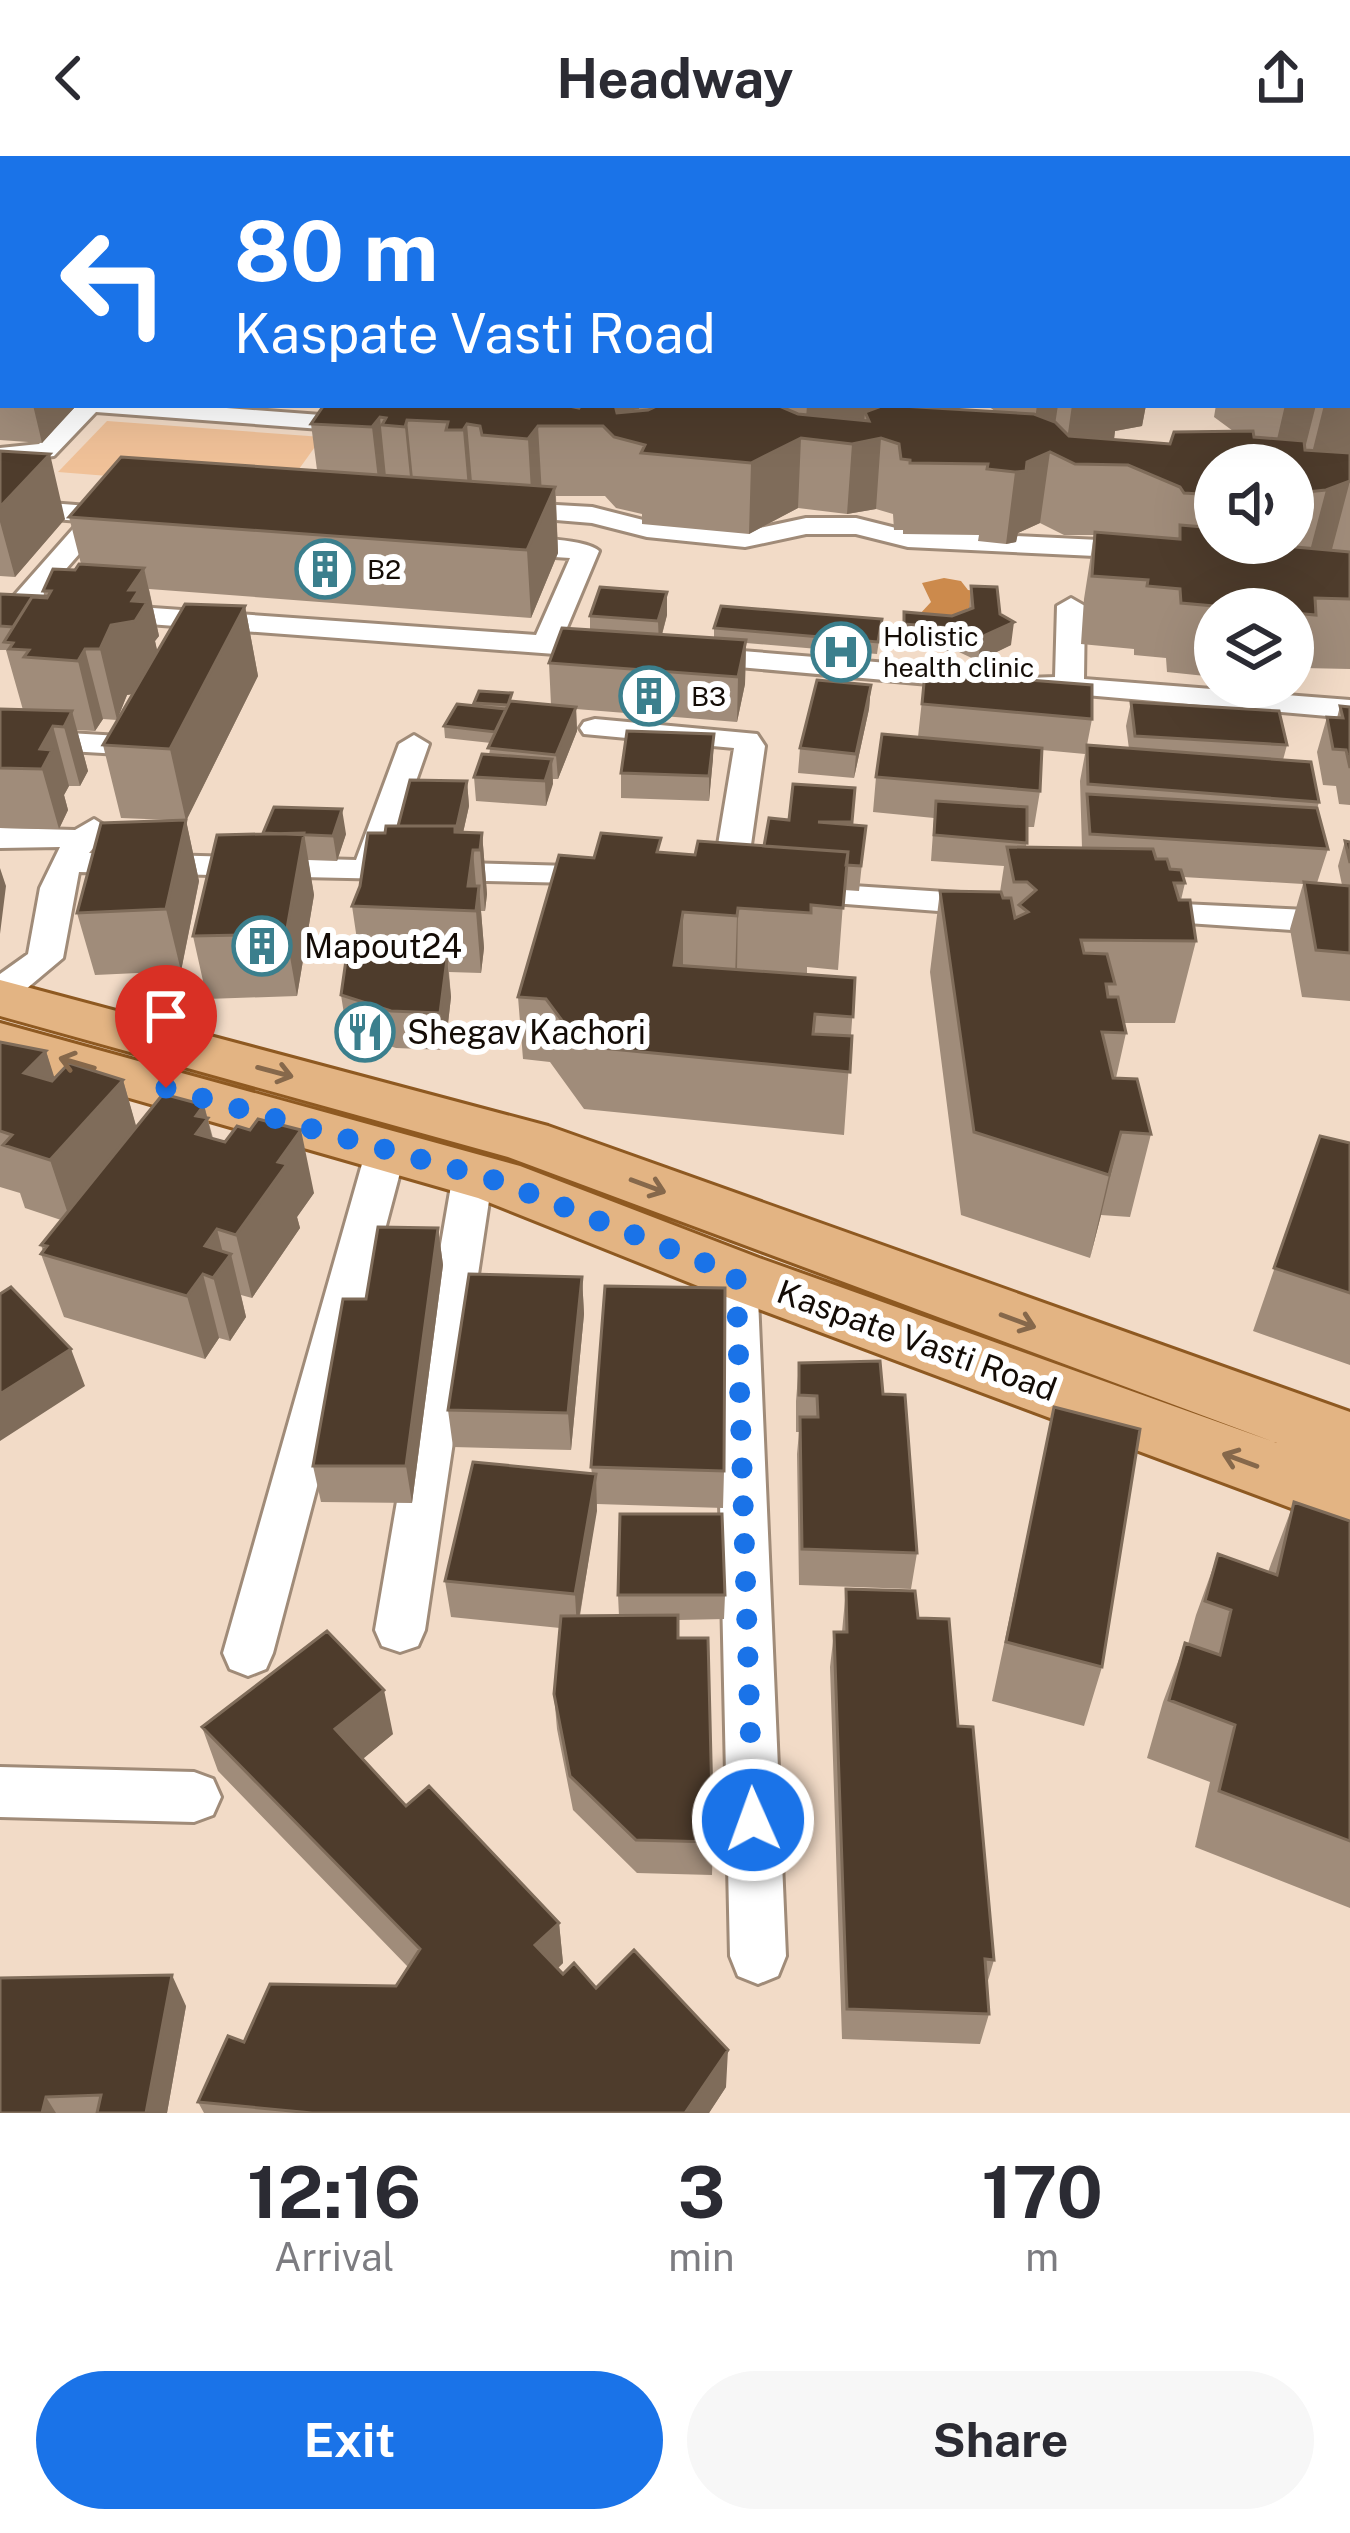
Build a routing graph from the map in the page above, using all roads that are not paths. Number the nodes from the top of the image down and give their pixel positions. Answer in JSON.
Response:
{"nodes":[{"id":1,"x":89,"y":408,"type":"edge"},
{"id":2,"x":132,"y":408,"type":"edge"},
{"id":3,"x":345,"y":424,"type":"junction"},
{"id":4,"x":387,"y":427,"type":"edge"},
{"id":5,"x":0,"y":455,"type":"edge"},
{"id":6,"x":325,"y":456,"type":"edge"},
{"id":7,"x":0,"y":507,"type":"edge"},
{"id":8,"x":477,"y":508,"type":"edge"},
{"id":9,"x":99,"y":515,"type":"junction"},
{"id":10,"x":146,"y":518,"type":"edge"},
{"id":11,"x":470,"y":543,"type":"edge"},
{"id":12,"x":1178,"y":573,"type":"edge"},
{"id":13,"x":10,"y":605,"type":"edge"},
{"id":14,"x":1071,"y":606,"type":"dead end"},
{"id":15,"x":546,"y":644,"type":"junction"},
{"id":16,"x":1069,"y":686,"type":"junction"},
{"id":17,"x":1350,"y":709,"type":"edge"},
{"id":18,"x":595,"y":728,"type":"dead end"},
{"id":19,"x":0,"y":738,"type":"edge"},
{"id":20,"x":414,"y":744,"type":"dead end"},
{"id":21,"x":120,"y":745,"type":"edge"},
{"id":22,"x":0,"y":838,"type":"edge"},
{"id":23,"x":75,"y":843,"type":"junction"},
{"id":24,"x":368,"y":872,"type":"junction"},
{"id":25,"x":639,"y":878,"type":"edge"},
{"id":26,"x":684,"y":879,"type":"edge"},
{"id":27,"x":729,"y":880,"type":"junction"},
{"id":28,"x":1016,"y":906,"type":"edge"},
{"id":29,"x":1105,"y":910,"type":"edge"},
{"id":30,"x":1350,"y":923,"type":"edge"},
{"id":31,"x":0,"y":995,"type":"edge"},
{"id":32,"x":0,"y":1042,"type":"edge"},
{"id":33,"x":386,"y":1150,"type":"junction"},
{"id":34,"x":473,"y":1174,"type":"junction"},
{"id":35,"x":736,"y":1275,"type":"junction"},
{"id":36,"x":1350,"y":1441,"type":"edge"},
{"id":37,"x":1350,"y":1500,"type":"edge"},
{"id":38,"x":400,"y":1630,"type":"dead end"},
{"id":39,"x":248,"y":1653,"type":"dead end"},
{"id":40,"x":0,"y":1792,"type":"edge"},
{"id":41,"x":194,"y":1797,"type":"dead end"},
{"id":42,"x":758,"y":1956,"type":"dead end"}],
"edges":[{"from":1,"to":5,"type":"street"},
{"from":2,"to":3,"type":"street"},
{"from":3,"to":4,"type":"street"},
{"from":3,"to":6,"type":"street"},
{"from":7,"to":9,"type":"street"},
{"from":8,"to":12,"type":"street"},
{"from":9,"to":10,"type":"street"},
{"from":9,"to":13,"type":"street"},
{"from":11,"to":15,"type":"street"},
{"from":13,"to":15,"type":"street"},
{"from":14,"to":16,"type":"street"},
{"from":15,"to":16,"type":"street"},
{"from":16,"to":17,"type":"street"},
{"from":18,"to":27,"type":"street"},
{"from":19,"to":21,"type":"street"},
{"from":20,"to":24,"type":"street"},
{"from":22,"to":23,"type":"street"},
{"from":23,"to":24,"type":"street"},
{"from":23,"to":31,"type":"street"},
{"from":24,"to":25,"type":"street"},
{"from":26,"to":27,"type":"street"},
{"from":27,"to":28,"type":"street"},
{"from":29,"to":30,"type":"street"},
{"from":31,"to":36,"type":"main road","name":"Kaspate Vasti Road","one_way":true},
{"from":33,"to":32,"type":"main road","name":"Kaspate Vasti Road","one_way":true},
{"from":33,"to":34,"type":"main road","name":"Kaspate Vasti Road"},
{"from":33,"to":39,"type":"street"},
{"from":34,"to":35,"type":"main road","name":"Kaspate Vasti Road"},
{"from":34,"to":38,"type":"street"},
{"from":37,"to":35,"type":"main road","name":"Kaspate Vasti Road","one_way":true},
{"from":35,"to":42,"type":"street"},
{"from":40,"to":41,"type":"street"}]}
